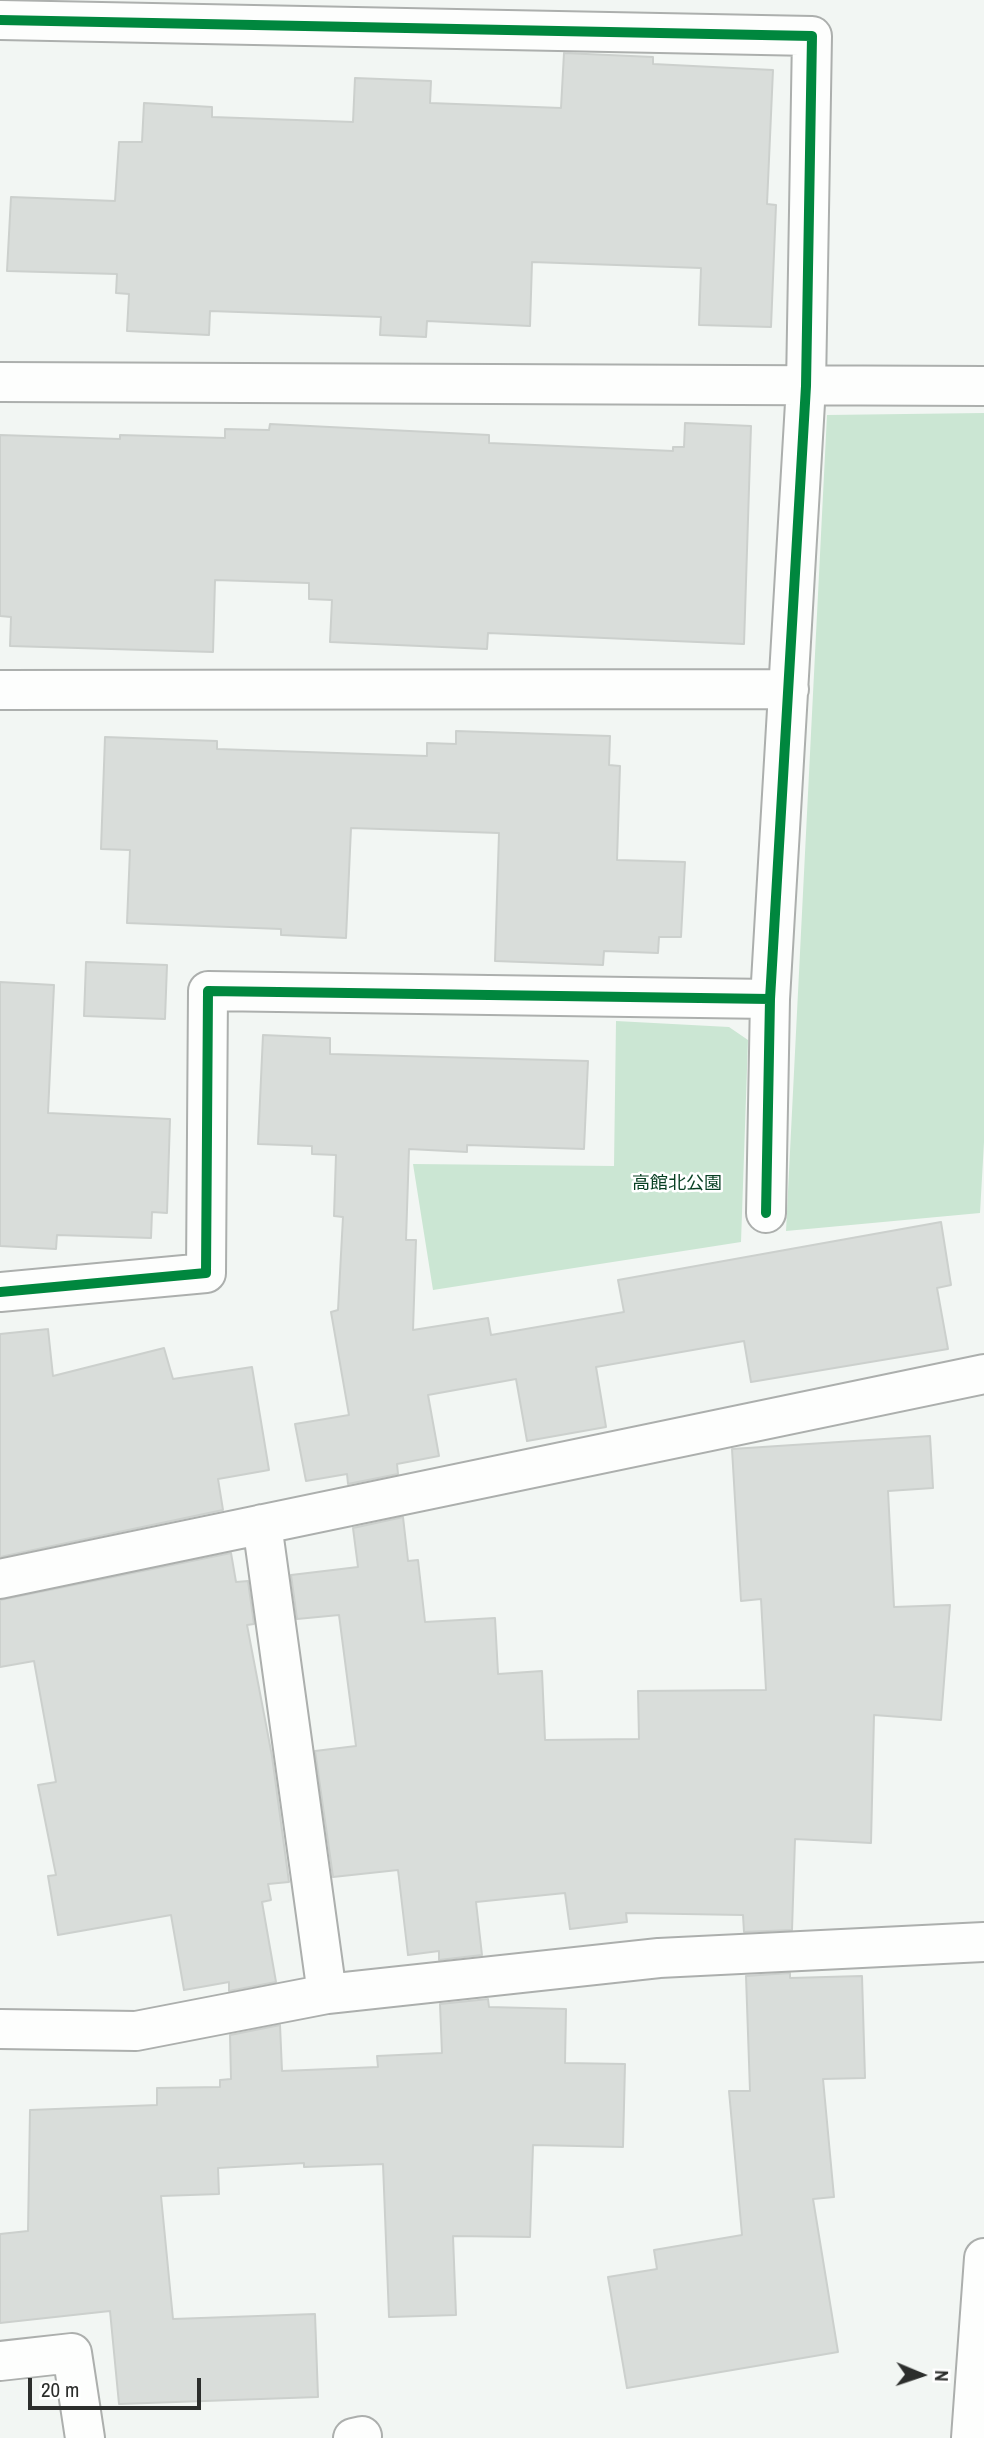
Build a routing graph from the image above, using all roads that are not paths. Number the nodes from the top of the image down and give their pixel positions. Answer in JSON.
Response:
{"nodes":[{"id":1,"x":0,"y":20,"type":"edge"},
{"id":2,"x":0,"y":382,"type":"edge"},
{"id":3,"x":806,"y":386,"type":"junction"},
{"id":4,"x":984,"y":386,"type":"edge"},
{"id":5,"x":789,"y":689,"type":"junction"},
{"id":6,"x":0,"y":690,"type":"edge"},
{"id":7,"x":769,"y":999,"type":"junction"},
{"id":8,"x":766,"y":1213,"type":"dead end"},
{"id":9,"x":0,"y":1292,"type":"edge"},
{"id":10,"x":984,"y":1374,"type":"edge"},
{"id":11,"x":262,"y":1524,"type":"junction"},
{"id":12,"x":0,"y":1579,"type":"edge"},
{"id":13,"x":984,"y":1942,"type":"edge"},
{"id":14,"x":327,"y":1994,"type":"junction"},
{"id":15,"x":0,"y":2029,"type":"edge"},
{"id":16,"x":984,"y":2258,"type":"edge"},
{"id":17,"x":0,"y":2361,"type":"edge"},
{"id":18,"x":85,"y":2438,"type":"edge"},
{"id":19,"x":971,"y":2438,"type":"edge"}],
"edges":[{"from":1,"to":3,"type":"street"},
{"from":2,"to":3,"type":"street"},
{"from":3,"to":4,"type":"street"},
{"from":3,"to":5,"type":"street"},
{"from":5,"to":6,"type":"street"},
{"from":5,"to":7,"type":"street"},
{"from":7,"to":8,"type":"street"},
{"from":7,"to":9,"type":"street"},
{"from":10,"to":11,"type":"street"},
{"from":11,"to":12,"type":"street"},
{"from":11,"to":14,"type":"street"},
{"from":13,"to":14,"type":"street"},
{"from":14,"to":15,"type":"street"},
{"from":16,"to":19,"type":"street"},
{"from":17,"to":18,"type":"street"}]}
